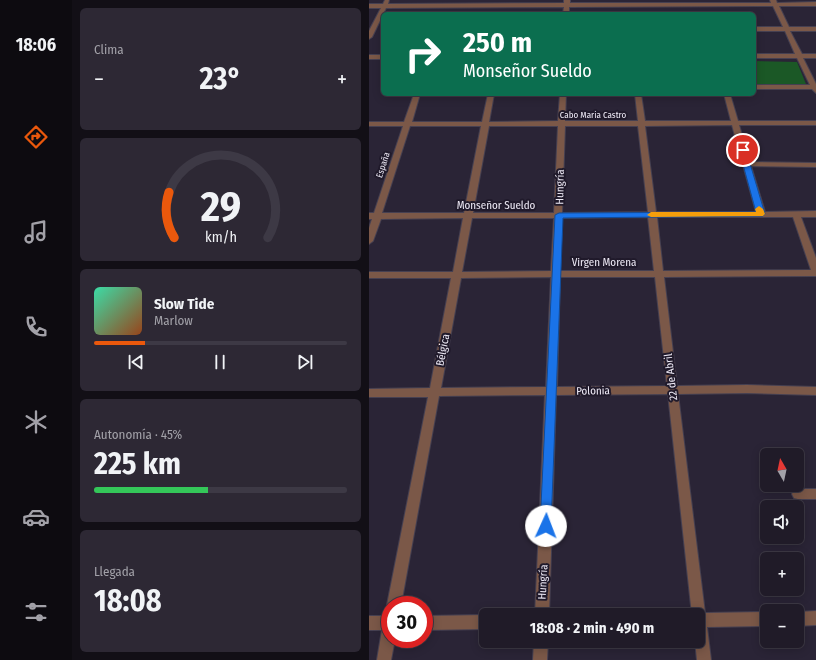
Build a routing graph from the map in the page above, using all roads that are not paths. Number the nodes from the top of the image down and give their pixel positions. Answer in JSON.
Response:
{"nodes":[{"id":1,"x":510,"y":2,"type":"edge"},
{"id":2,"x":567,"y":2,"type":"edge"},
{"id":3,"x":775,"y":2,"type":"edge"},
{"id":4,"x":386,"y":3,"type":"edge"},
{"id":5,"x":448,"y":3,"type":"edge"},
{"id":6,"x":816,"y":4,"type":"edge"},
{"id":7,"x":377,"y":5,"type":"edge"},
{"id":8,"x":629,"y":5,"type":"edge"},
{"id":9,"x":701,"y":5,"type":"edge"},
{"id":10,"x":369,"y":6,"type":"edge"},
{"id":11,"x":382,"y":12,"type":"edge"},
{"id":12,"x":508,"y":12,"type":"edge"},
{"id":13,"x":566,"y":12,"type":"edge"},
{"id":14,"x":381,"y":13,"type":"edge"},
{"id":15,"x":756,"y":29,"type":"edge"},
{"id":16,"x":788,"y":29,"type":"junction"},
{"id":17,"x":816,"y":29,"type":"edge"},
{"id":18,"x":369,"y":37,"type":"edge"},
{"id":19,"x":756,"y":56,"type":"edge"},
{"id":20,"x":801,"y":56,"type":"junction"},
{"id":21,"x":816,"y":56,"type":"edge"},
{"id":22,"x":369,"y":57,"type":"edge"},
{"id":23,"x":381,"y":57,"type":"edge"},
{"id":24,"x":756,"y":87,"type":"edge"},
{"id":25,"x":815,"y":88,"type":"edge"},
{"id":26,"x":416,"y":96,"type":"edge"},
{"id":27,"x":491,"y":96,"type":"edge"},
{"id":28,"x":563,"y":96,"type":"edge"},
{"id":29,"x":638,"y":96,"type":"edge"},
{"id":30,"x":728,"y":96,"type":"edge"},
{"id":31,"x":735,"y":123,"type":"junction"},
{"id":32,"x":816,"y":123,"type":"edge"},
{"id":33,"x":369,"y":124,"type":"edge"},
{"id":34,"x":407,"y":124,"type":"junction"},
{"id":35,"x":485,"y":124,"type":"junction"},
{"id":36,"x":561,"y":124,"type":"junction"},
{"id":37,"x":641,"y":124,"type":"junction"},
{"id":38,"x":747,"y":164,"type":"junction"},
{"id":39,"x":816,"y":164,"type":"edge"},
{"id":40,"x":761,"y":214,"type":"junction"},
{"id":41,"x":796,"y":214,"type":"junction"},
{"id":42,"x":816,"y":214,"type":"edge"},
{"id":43,"x":559,"y":215,"type":"junction"},
{"id":44,"x":652,"y":215,"type":"junction"},
{"id":45,"x":373,"y":216,"type":"edge"},
{"id":46,"x":469,"y":216,"type":"junction"},
{"id":47,"x":369,"y":241,"type":"edge"},
{"id":48,"x":816,"y":272,"type":"edge"},
{"id":49,"x":557,"y":274,"type":"junction"},
{"id":50,"x":659,"y":274,"type":"junction"},
{"id":51,"x":457,"y":275,"type":"junction"},
{"id":52,"x":369,"y":276,"type":"edge"},
{"id":53,"x":672,"y":390,"type":"junction"},
{"id":54,"x":551,"y":391,"type":"junction"},
{"id":55,"x":816,"y":391,"type":"edge"},
{"id":56,"x":435,"y":392,"type":"junction"},
{"id":57,"x":369,"y":393,"type":"edge"},
{"id":58,"x":798,"y":494,"type":"dead end"},
{"id":59,"x":816,"y":494,"type":"edge"},
{"id":60,"x":396,"y":596,"type":"edge"},
{"id":61,"x":542,"y":608,"type":"edge"},
{"id":62,"x":698,"y":608,"type":"edge"},
{"id":63,"x":816,"y":618,"type":"edge"},
{"id":64,"x":760,"y":619,"type":"edge"},
{"id":65,"x":804,"y":619,"type":"edge"},
{"id":66,"x":705,"y":620,"type":"edge"},
{"id":67,"x":479,"y":622,"type":"edge"},
{"id":68,"x":369,"y":623,"type":"edge"},
{"id":69,"x":381,"y":623,"type":"edge"},
{"id":70,"x":433,"y":623,"type":"edge"},
{"id":71,"x":386,"y":648,"type":"edge"},
{"id":72,"x":541,"y":648,"type":"edge"},
{"id":73,"x":702,"y":648,"type":"edge"},
{"id":74,"x":384,"y":660,"type":"edge"},
{"id":75,"x":540,"y":660,"type":"edge"},
{"id":76,"x":704,"y":660,"type":"edge"}],
"edges":[{"from":1,"to":2,"type":"street"},
{"from":1,"to":5,"type":"street"},
{"from":1,"to":12,"type":"street"},
{"from":2,"to":8,"type":"street"},
{"from":2,"to":13,"type":"street"},
{"from":3,"to":6,"type":"street"},
{"from":3,"to":9,"type":"street"},
{"from":3,"to":16,"type":"street"},
{"from":4,"to":5,"type":"street"},
{"from":4,"to":7,"type":"street"},
{"from":4,"to":11,"type":"street"},
{"from":7,"to":10,"type":"street"},
{"from":8,"to":9,"type":"street"},
{"from":14,"to":18,"type":"street"},
{"from":15,"to":16,"type":"street"},
{"from":16,"to":17,"type":"street"},
{"from":16,"to":20,"type":"street"},
{"from":19,"to":20,"type":"street"},
{"from":20,"to":21,"type":"street"},
{"from":20,"to":25,"type":"street"},
{"from":22,"to":23,"type":"street"},
{"from":24,"to":25,"type":"street"},
{"from":26,"to":34,"type":"street","name":"España"},
{"from":27,"to":35,"type":"street","name":"Bélgica"},
{"from":28,"to":36,"type":"street","name":"Hungría"},
{"from":29,"to":37,"type":"street","name":"22 de Abril"},
{"from":30,"to":31,"type":"street"},
{"from":31,"to":32,"type":"street","name":"Cabo Maria Castro"},
{"from":31,"to":37,"type":"street","name":"Cabo Maria Castro"},
{"from":31,"to":38,"type":"street"},
{"from":33,"to":34,"type":"street","name":"Cabo Maria Castro"},
{"from":34,"to":35,"type":"street","name":"Cabo Maria Castro"},
{"from":34,"to":45,"type":"street","name":"España"},
{"from":35,"to":36,"type":"street","name":"Cabo Maria Castro"},
{"from":35,"to":46,"type":"street","name":"Bélgica"},
{"from":36,"to":37,"type":"street","name":"Cabo Maria Castro"},
{"from":36,"to":43,"type":"street","name":"Hungría"},
{"from":37,"to":44,"type":"street","name":"22 de Abril"},
{"from":38,"to":39,"type":"street"},
{"from":38,"to":40,"type":"street"},
{"from":40,"to":41,"type":"street","name":"Monseñor Sueldo"},
{"from":40,"to":44,"type":"street","name":"Monseñor Sueldo"},
{"from":41,"to":42,"type":"street","name":"Monseñor Sueldo"},
{"from":41,"to":48,"type":"street"},
{"from":43,"to":44,"type":"street","name":"Monseñor Sueldo"},
{"from":43,"to":46,"type":"street","name":"Monseñor Sueldo"},
{"from":43,"to":49,"type":"street","name":"Hungría"},
{"from":44,"to":50,"type":"street","name":"22 de Abril"},
{"from":45,"to":46,"type":"street","name":"Monseñor Sueldo"},
{"from":45,"to":47,"type":"street","name":"España"},
{"from":46,"to":51,"type":"street","name":"Bélgica"},
{"from":48,"to":50,"type":"street","name":"Virgen Morena"},
{"from":49,"to":50,"type":"street","name":"Virgen Morena"},
{"from":49,"to":51,"type":"street","name":"Virgen Morena"},
{"from":49,"to":54,"type":"street","name":"Hungría"},
{"from":50,"to":53,"type":"street","name":"22 de Abril"},
{"from":51,"to":52,"type":"street","name":"Virgen Morena"},
{"from":51,"to":56,"type":"street","name":"Bélgica"},
{"from":53,"to":54,"type":"street","name":"Polonia"},
{"from":53,"to":55,"type":"street","name":"Polonia"},
{"from":53,"to":62,"type":"street","name":"22 de Abril"},
{"from":54,"to":56,"type":"street","name":"Polonia"},
{"from":54,"to":61,"type":"street","name":"Hungría"},
{"from":56,"to":57,"type":"street","name":"Polonia"},
{"from":56,"to":60,"type":"street","name":"Bélgica"},
{"from":58,"to":59,"type":"street"},
{"from":63,"to":65,"type":"street"},
{"from":64,"to":66,"type":"street"},
{"from":67,"to":70,"type":"street"},
{"from":68,"to":69,"type":"street"},
{"from":71,"to":74,"type":"street"},
{"from":72,"to":75,"type":"street"},
{"from":73,"to":76,"type":"street","name":"22 de Abril"}]}
